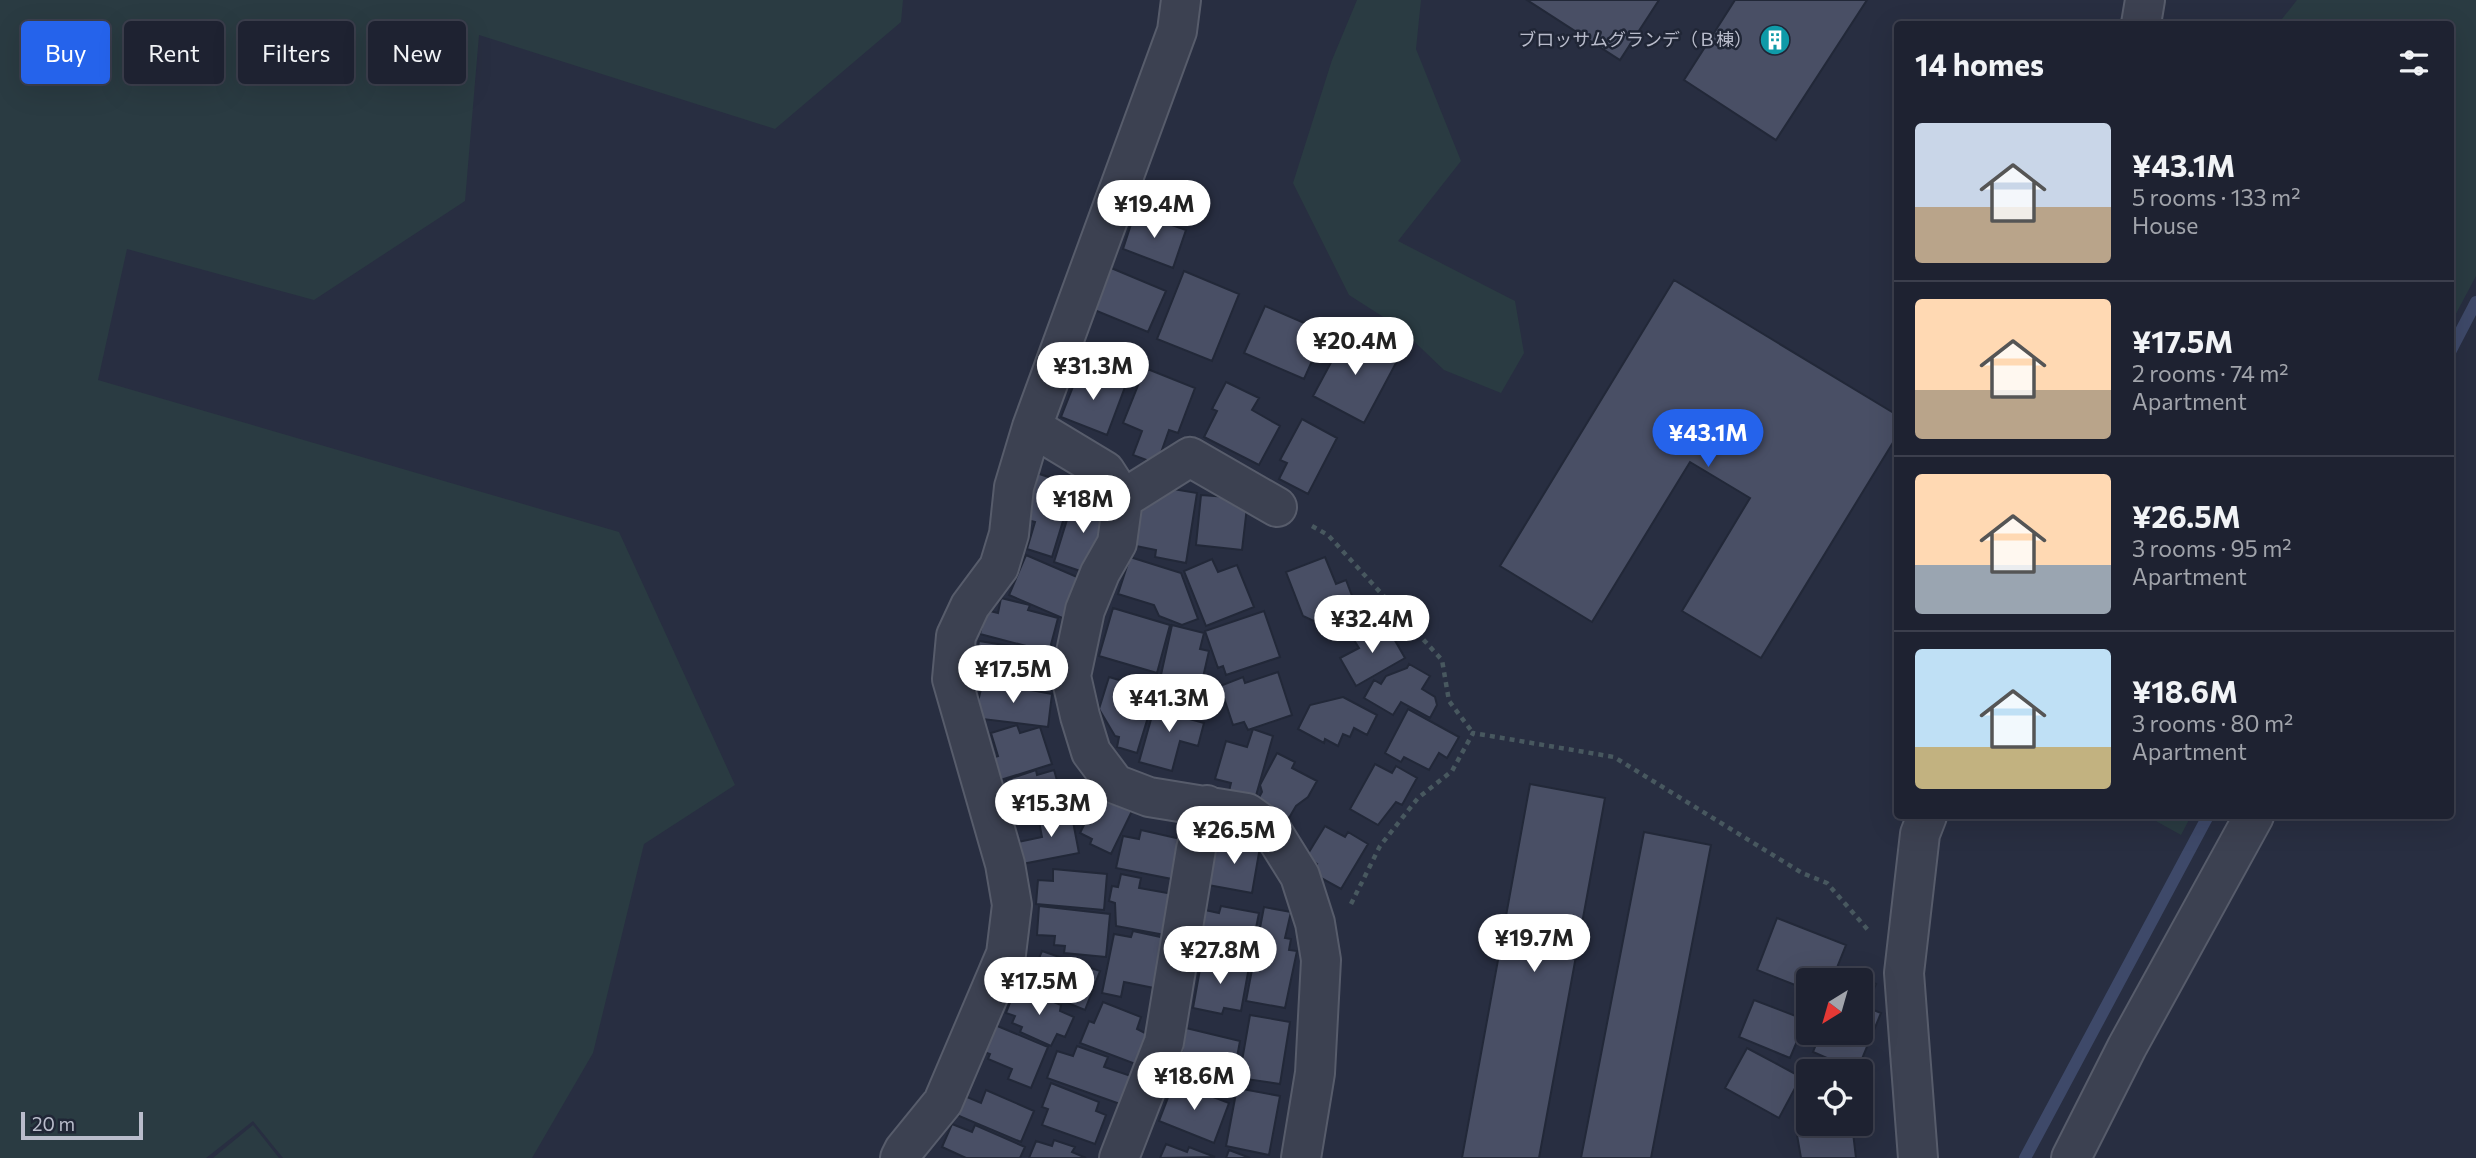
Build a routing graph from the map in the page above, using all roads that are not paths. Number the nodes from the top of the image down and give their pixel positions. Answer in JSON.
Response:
{"nodes":[{"id":1,"x":1181,"y":0,"type":"edge"},
{"id":2,"x":2145,"y":0,"type":"edge"},
{"id":3,"x":2142,"y":21,"type":"edge"},
{"id":4,"x":1032,"y":427,"type":"junction"},
{"id":5,"x":1124,"y":499,"type":"junction"},
{"id":6,"x":1277,"y":507,"type":"road end"},
{"id":7,"x":1207,"y":805,"type":"junction"},
{"id":8,"x":1926,"y":819,"type":"edge"},
{"id":9,"x":2252,"y":819,"type":"edge"},
{"id":10,"x":900,"y":1158,"type":"edge"},
{"id":11,"x":1119,"y":1158,"type":"edge"},
{"id":12,"x":1300,"y":1158,"type":"edge"},
{"id":13,"x":1918,"y":1158,"type":"edge"},
{"id":14,"x":2071,"y":1158,"type":"edge"}],
"edges":[{"from":1,"to":4,"type":"street"},
{"from":2,"to":3,"type":"street"},
{"from":4,"to":5,"type":"street"},
{"from":4,"to":10,"type":"street"},
{"from":5,"to":6,"type":"street"},
{"from":5,"to":7,"type":"street"},
{"from":7,"to":11,"type":"street"},
{"from":7,"to":12,"type":"street"},
{"from":8,"to":13,"type":"street"},
{"from":9,"to":14,"type":"street"}]}
